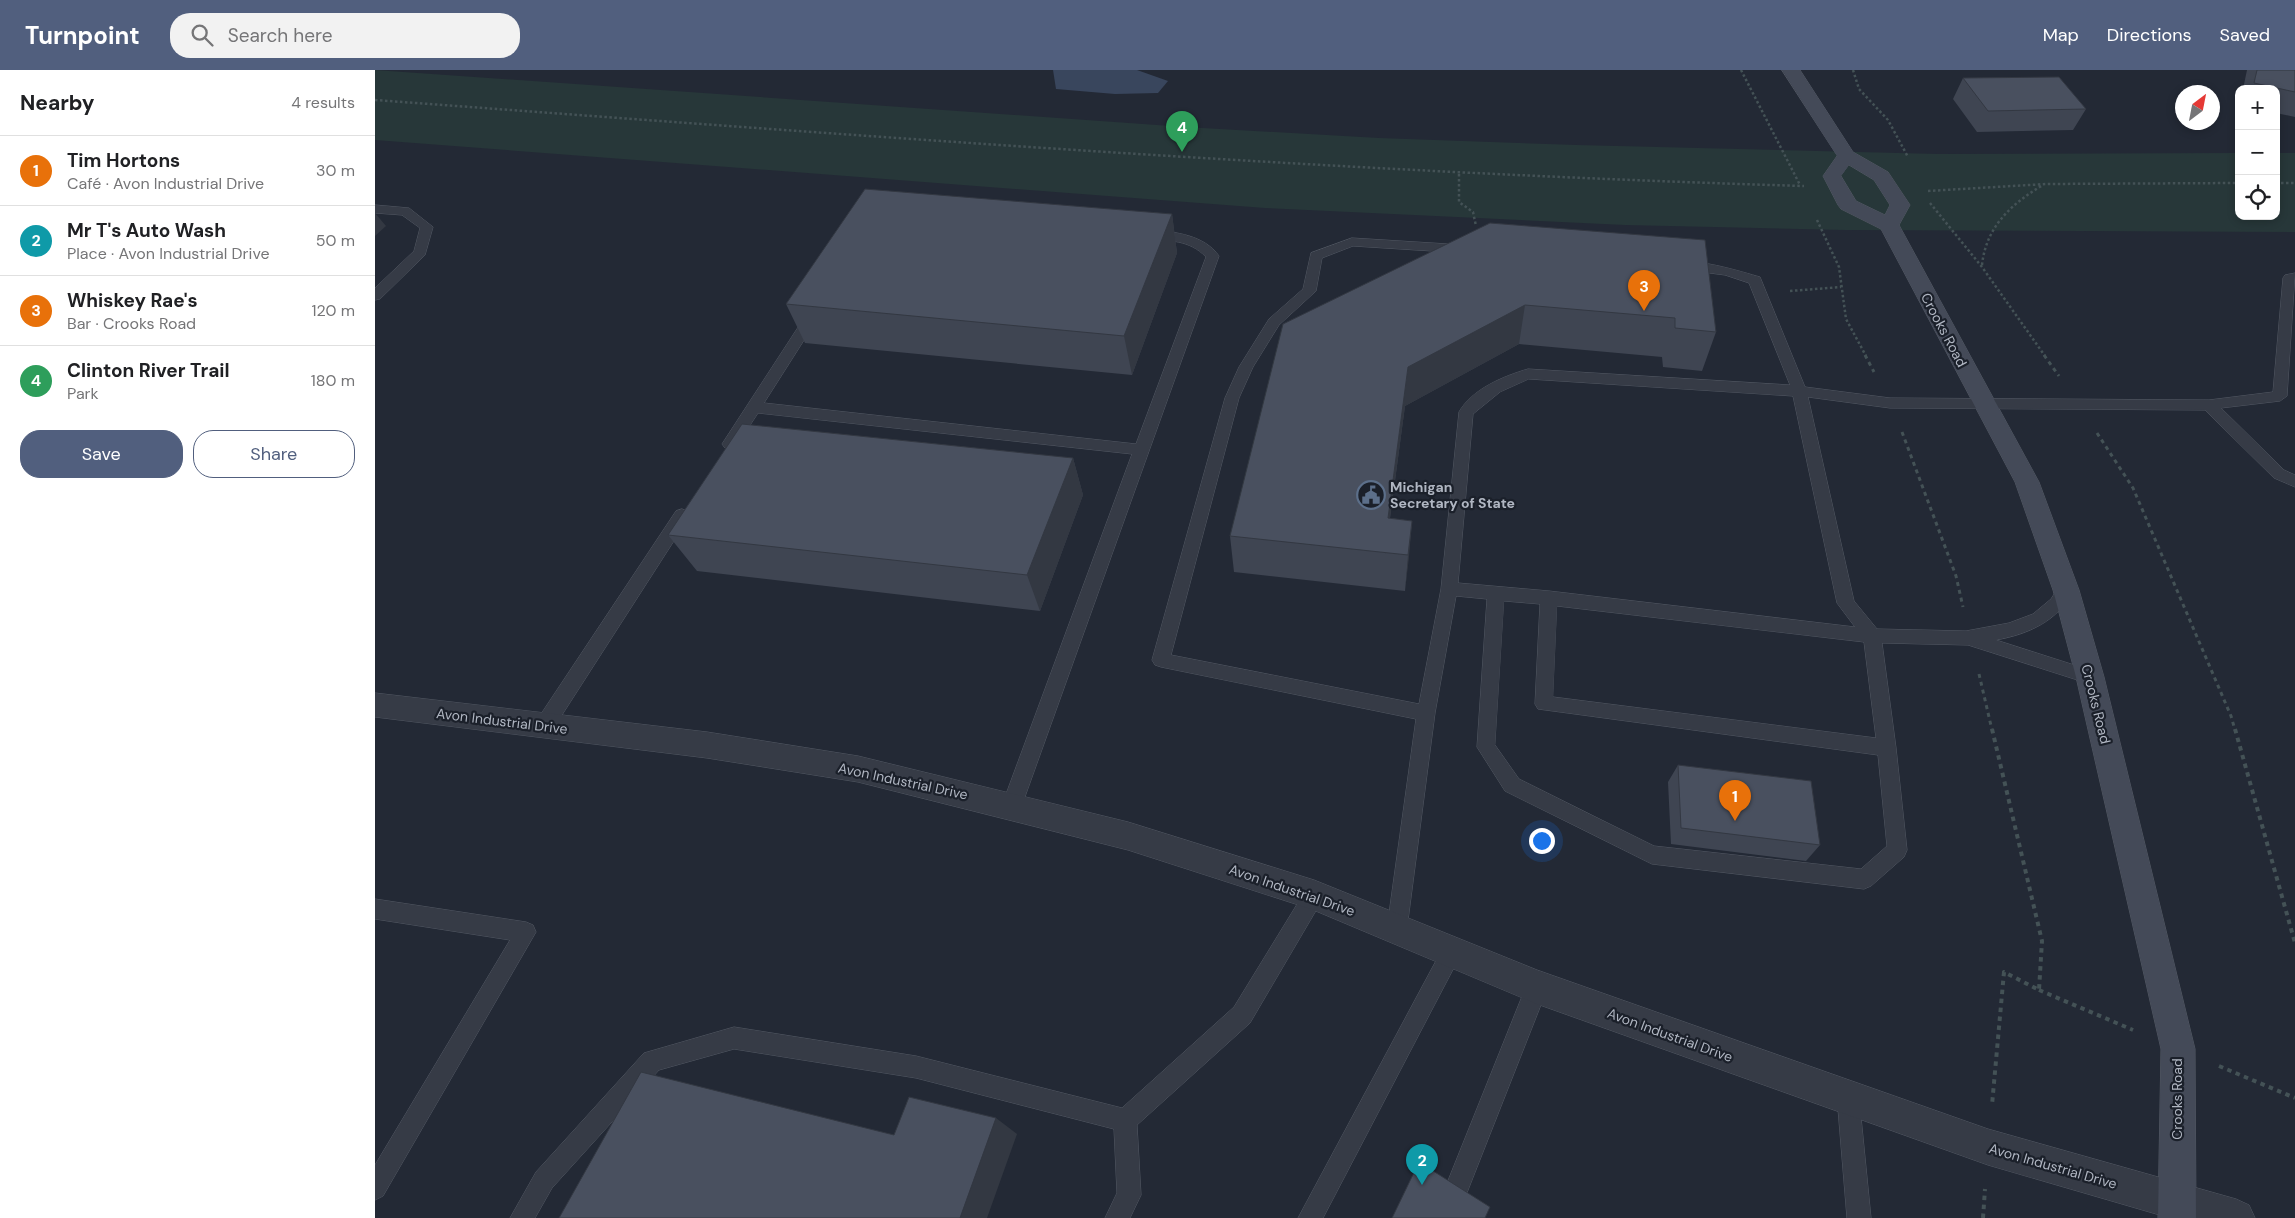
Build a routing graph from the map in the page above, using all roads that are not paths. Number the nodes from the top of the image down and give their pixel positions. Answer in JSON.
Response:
{"nodes":[{"id":1,"x":1791,"y":70,"type":"edge"},
{"id":2,"x":1846,"y":156,"type":"junction"},
{"id":3,"x":375,"y":209,"type":"edge"},
{"id":4,"x":1889,"y":225,"type":"junction"},
{"id":5,"x":1137,"y":233,"type":"edge"},
{"id":6,"x":1478,"y":250,"type":"edge"},
{"id":7,"x":1666,"y":264,"type":"edge"},
{"id":8,"x":2295,"y":278,"type":"edge"},
{"id":9,"x":375,"y":296,"type":"edge"},
{"id":10,"x":823,"y":300,"type":"edge"},
{"id":11,"x":2291,"y":318,"type":"edge"},
{"id":12,"x":1799,"y":391,"type":"junction"},
{"id":13,"x":1982,"y":402,"type":"junction"},
{"id":14,"x":2209,"y":406,"type":"junction"},
{"id":15,"x":754,"y":407,"type":"junction"},
{"id":16,"x":1141,"y":450,"type":"junction"},
{"id":17,"x":721,"y":456,"type":"edge"},
{"id":18,"x":2295,"y":481,"type":"edge"},
{"id":19,"x":689,"y":505,"type":"edge"},
{"id":20,"x":1449,"y":589,"type":"junction"},
{"id":21,"x":2066,"y":590,"type":"junction"},
{"id":22,"x":1496,"y":593,"type":"junction"},
{"id":23,"x":1549,"y":598,"type":"junction"},
{"id":24,"x":1872,"y":636,"type":"junction"},
{"id":25,"x":1966,"y":638,"type":"junction"},
{"id":26,"x":2090,"y":677,"type":"junction"},
{"id":27,"x":375,"y":704,"type":"edge"},
{"id":28,"x":1427,"y":714,"type":"junction"},
{"id":29,"x":544,"y":726,"type":"junction"},
{"id":30,"x":1887,"y":748,"type":"junction"},
{"id":31,"x":1012,"y":805,"type":"junction"},
{"id":32,"x":1313,"y":895,"type":"junction"},
{"id":33,"x":375,"y":909,"type":"edge"},
{"id":34,"x":1397,"y":928,"type":"junction"},
{"id":35,"x":1452,"y":951,"type":"junction"},
{"id":36,"x":1537,"y":987,"type":"junction"},
{"id":37,"x":1848,"y":1097,"type":"junction"},
{"id":38,"x":1125,"y":1120,"type":"junction"},
{"id":39,"x":375,"y":1188,"type":"edge"},
{"id":40,"x":2177,"y":1210,"type":"edge"},
{"id":41,"x":522,"y":1218,"type":"edge"},
{"id":42,"x":1117,"y":1218,"type":"edge"},
{"id":43,"x":1310,"y":1218,"type":"edge"},
{"id":44,"x":1445,"y":1218,"type":"edge"},
{"id":45,"x":1859,"y":1218,"type":"edge"},
{"id":46,"x":2236,"y":1218,"type":"edge"}],
"edges":[{"from":1,"to":2,"type":"main road"},
{"from":2,"to":4,"type":"main road"},
{"from":2,"to":4,"type":"main road"},
{"from":3,"to":9,"type":"lane"},
{"from":4,"to":13,"type":"main road","name":"Crooks Road"},
{"from":5,"to":16,"type":"lane"},
{"from":6,"to":28,"type":"lane"},
{"from":7,"to":12,"type":"lane"},
{"from":8,"to":11,"type":"lane"},
{"from":10,"to":15,"type":"lane"},
{"from":11,"to":14,"type":"lane"},
{"from":12,"to":13,"type":"lane"},
{"from":12,"to":20,"type":"lane"},
{"from":12,"to":24,"type":"lane"},
{"from":13,"to":14,"type":"lane"},
{"from":13,"to":21,"type":"main road","name":"Crooks Road"},
{"from":14,"to":18,"type":"lane"},
{"from":15,"to":16,"type":"lane"},
{"from":15,"to":17,"type":"lane"},
{"from":16,"to":31,"type":"lane"},
{"from":19,"to":29,"type":"lane"},
{"from":20,"to":22,"type":"lane"},
{"from":20,"to":28,"type":"lane"},
{"from":21,"to":25,"type":"lane"},
{"from":21,"to":26,"type":"main road","name":"Crooks Road"},
{"from":22,"to":23,"type":"lane"},
{"from":22,"to":30,"type":"lane"},
{"from":23,"to":24,"type":"lane"},
{"from":23,"to":30,"type":"lane"},
{"from":24,"to":25,"type":"lane"},
{"from":24,"to":30,"type":"lane"},
{"from":25,"to":26,"type":"lane"},
{"from":26,"to":40,"type":"main road","name":"Crooks Road"},
{"from":27,"to":29,"type":"street","name":"Avon Industrial Drive"},
{"from":28,"to":34,"type":"lane"},
{"from":29,"to":31,"type":"street","name":"Avon Industrial Drive"},
{"from":31,"to":32,"type":"street","name":"Avon Industrial Drive"},
{"from":32,"to":34,"type":"street","name":"Avon Industrial Drive"},
{"from":32,"to":38,"type":"lane"},
{"from":33,"to":39,"type":"lane"},
{"from":34,"to":35,"type":"street","name":"Avon Industrial Drive"},
{"from":35,"to":36,"type":"street","name":"Avon Industrial Drive"},
{"from":35,"to":43,"type":"lane"},
{"from":36,"to":37,"type":"street","name":"Avon Industrial Drive"},
{"from":36,"to":44,"type":"lane"},
{"from":37,"to":40,"type":"street","name":"Avon Industrial Drive"},
{"from":37,"to":45,"type":"lane"},
{"from":38,"to":41,"type":"lane"},
{"from":38,"to":42,"type":"lane"},
{"from":40,"to":46,"type":"street","name":"Avon Industrial Drive"}]}
